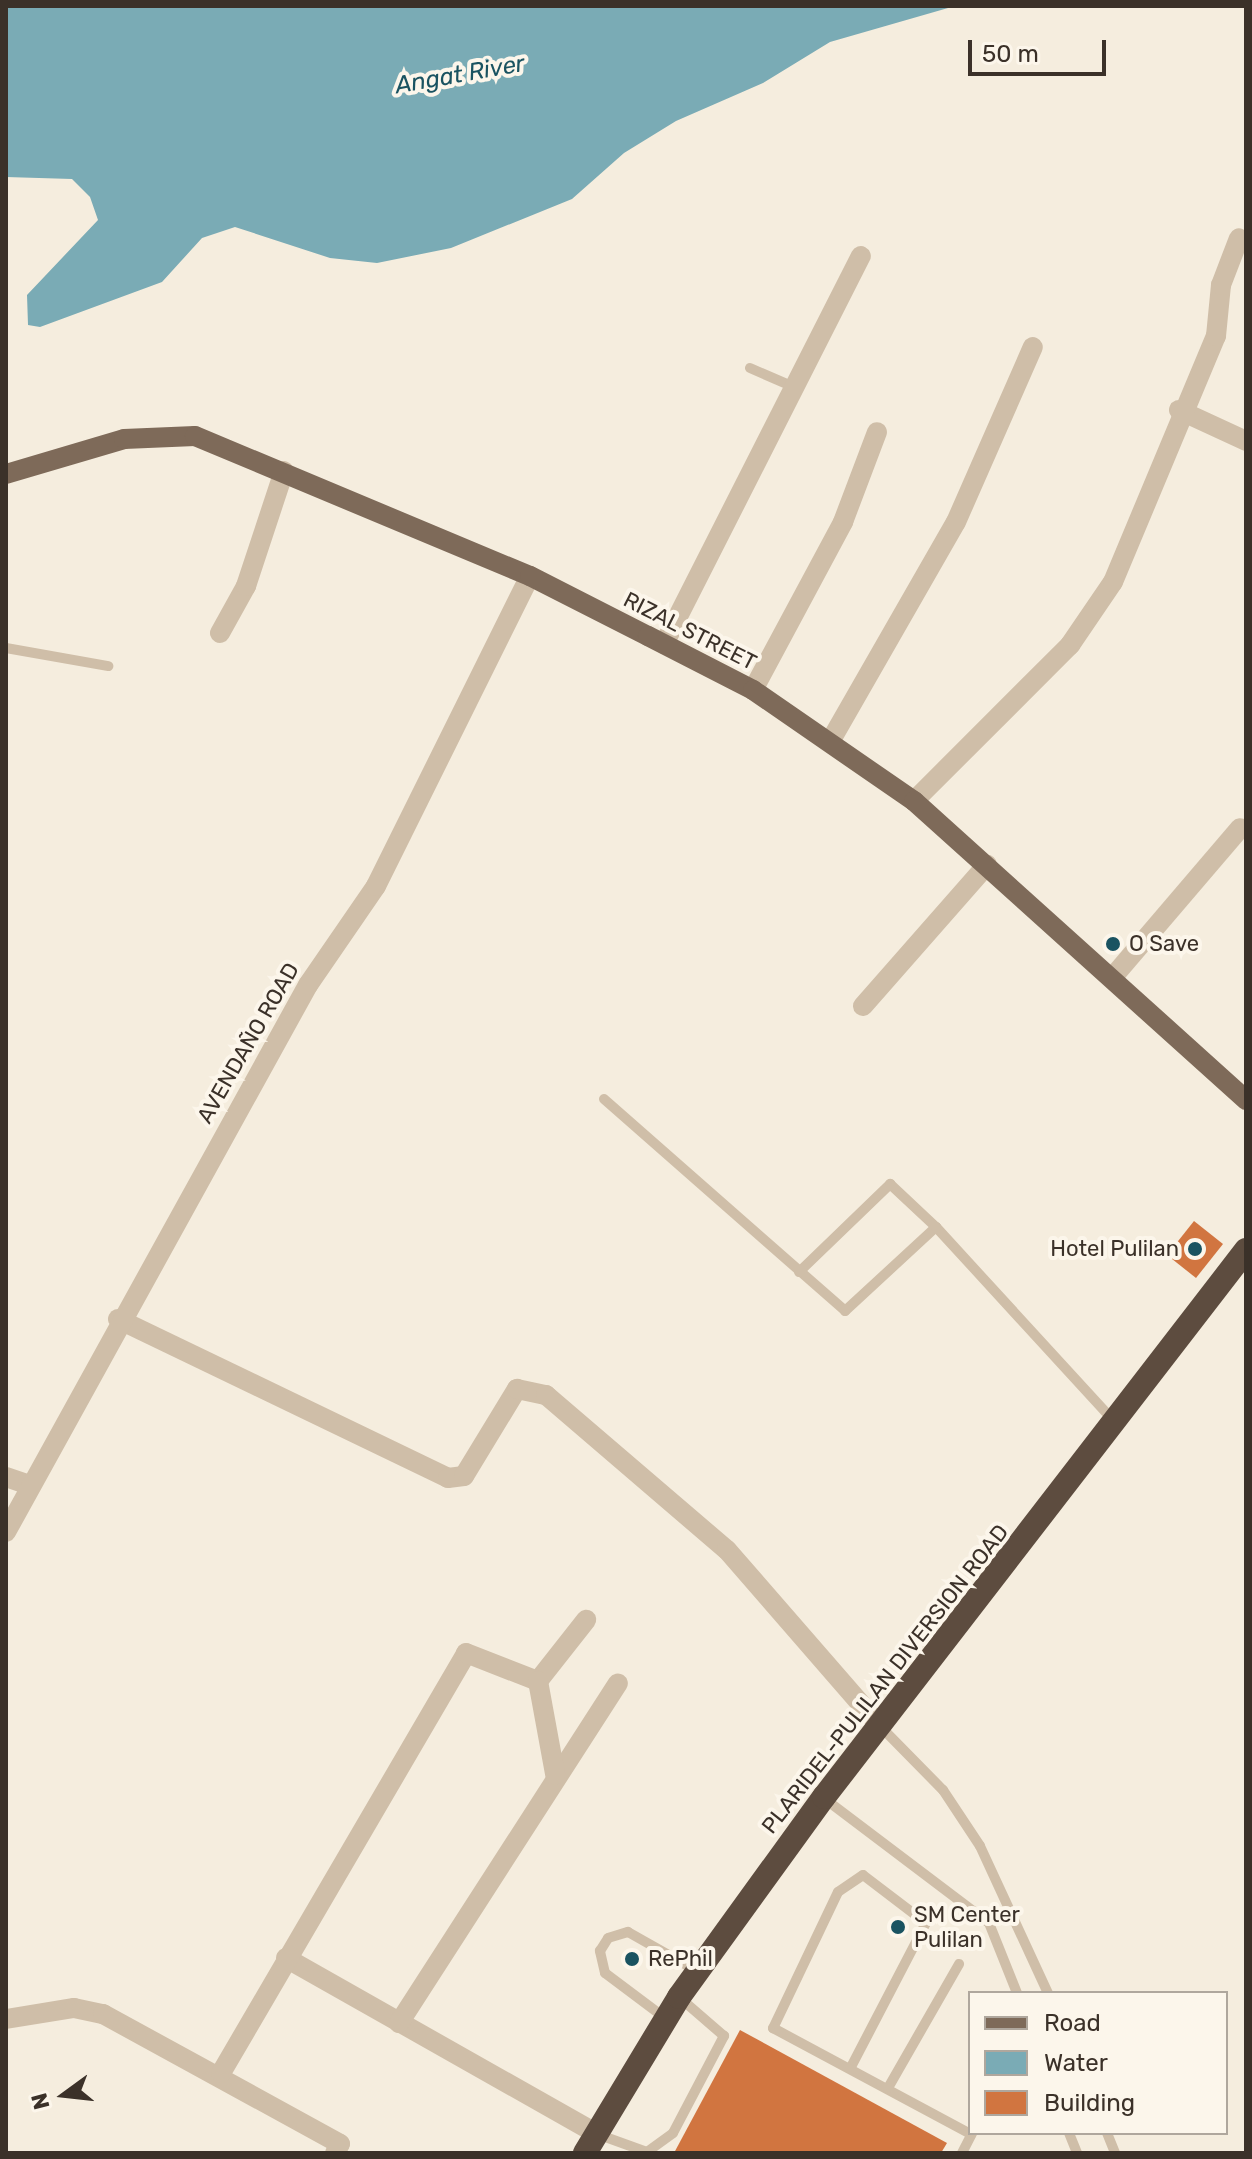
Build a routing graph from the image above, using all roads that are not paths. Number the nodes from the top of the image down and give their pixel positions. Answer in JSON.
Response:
{"nodes":[{"id":1,"x":1239,"y":238,"type":"dead end"},
{"id":2,"x":861,"y":256,"type":"dead end"},
{"id":3,"x":1033,"y":347,"type":"dead end"},
{"id":4,"x":750,"y":368,"type":"dead end"},
{"id":5,"x":798,"y":389,"type":"junction"},
{"id":6,"x":1179,"y":410,"type":"junction"},
{"id":7,"x":877,"y":432,"type":"dead end"},
{"id":8,"x":1246,"y":441,"type":"edge"},
{"id":9,"x":284,"y":471,"type":"junction"},
{"id":10,"x":6,"y":474,"type":"edge"},
{"id":11,"x":530,"y":576,"type":"junction"},
{"id":12,"x":220,"y":633,"type":"dead end"},
{"id":13,"x":664,"y":644,"type":"junction"},
{"id":14,"x":6,"y":648,"type":"edge"},
{"id":15,"x":108,"y":666,"type":"dead end"},
{"id":16,"x":753,"y":690,"type":"junction"},
{"id":17,"x":831,"y":740,"type":"junction"},
{"id":18,"x":914,"y":801,"type":"junction"},
{"id":19,"x":1240,"y":828,"type":"dead end"},
{"id":20,"x":987,"y":865,"type":"junction"},
{"id":21,"x":1112,"y":978,"type":"junction"},
{"id":22,"x":863,"y":1006,"type":"dead end"},
{"id":23,"x":604,"y":1099,"type":"dead end"},
{"id":24,"x":1246,"y":1100,"type":"edge"},
{"id":25,"x":936,"y":1227,"type":"junction"},
{"id":26,"x":1246,"y":1250,"type":"edge"},
{"id":27,"x":799,"y":1272,"type":"junction"},
{"id":28,"x":118,"y":1319,"type":"junction"},
{"id":29,"x":1116,"y":1422,"type":"junction"},
{"id":30,"x":6,"y":1477,"type":"edge"},
{"id":31,"x":29,"y":1485,"type":"junction"},
{"id":32,"x":6,"y":1532,"type":"edge"},
{"id":33,"x":586,"y":1620,"type":"dead end"},
{"id":34,"x":538,"y":1681,"type":"junction"},
{"id":35,"x":618,"y":1683,"type":"dead end"},
{"id":36,"x":880,"y":1726,"type":"junction"},
{"id":37,"x":555,"y":1774,"type":"junction"},
{"id":38,"x":824,"y":1797,"type":"junction"},
{"id":39,"x":286,"y":1958,"type":"junction"},
{"id":40,"x":959,"y":1964,"type":"dead end"},
{"id":41,"x":698,"y":1972,"type":"junction"},
{"id":42,"x":1016,"y":1991,"type":"edge"},
{"id":43,"x":1047,"y":1991,"type":"edge"},
{"id":44,"x":679,"y":1997,"type":"junction"},
{"id":45,"x":665,"y":2018,"type":"junction"},
{"id":46,"x":6,"y":2019,"type":"edge"},
{"id":47,"x":399,"y":2023,"type":"junction"},
{"id":48,"x":851,"y":2067,"type":"junction"},
{"id":49,"x":221,"y":2073,"type":"junction"},
{"id":50,"x":888,"y":2088,"type":"junction"},
{"id":51,"x":968,"y":2132,"type":"edge"},
{"id":52,"x":971,"y":2135,"type":"edge"},
{"id":53,"x":590,"y":2143,"type":"edge"},
{"id":54,"x":335,"y":2153,"type":"edge"},
{"id":55,"x":962,"y":2153,"type":"edge"}],
"edges":[{"from":1,"to":6,"type":"street"},
{"from":2,"to":5,"type":"street"},
{"from":3,"to":17,"type":"street"},
{"from":4,"to":5,"type":"lane"},
{"from":5,"to":13,"type":"street"},
{"from":6,"to":8,"type":"street"},
{"from":6,"to":18,"type":"street"},
{"from":7,"to":16,"type":"street"},
{"from":9,"to":10,"type":"main road","name":"RIZAL STREET"},
{"from":9,"to":11,"type":"main road","name":"RIZAL STREET"},
{"from":9,"to":12,"type":"street"},
{"from":11,"to":13,"type":"main road","name":"RIZAL STREET"},
{"from":11,"to":28,"type":"street","name":"AVENDAÑO ROAD"},
{"from":13,"to":16,"type":"main road","name":"RIZAL STREET"},
{"from":14,"to":15,"type":"lane"},
{"from":16,"to":17,"type":"main road","name":"RIZAL STREET"},
{"from":17,"to":18,"type":"main road","name":"RIZAL STREET"},
{"from":18,"to":20,"type":"main road","name":"RIZAL STREET"},
{"from":19,"to":21,"type":"street"},
{"from":20,"to":21,"type":"main road","name":"RIZAL STREET"},
{"from":20,"to":22,"type":"street"},
{"from":21,"to":24,"type":"main road","name":"RIZAL STREET"},
{"from":23,"to":27,"type":"lane"},
{"from":25,"to":27,"type":"lane"},
{"from":25,"to":27,"type":"lane"},
{"from":25,"to":29,"type":"lane"},
{"from":26,"to":29,"type":"highway","name":"PLARIDEL-PULILAN DIVERSION ROAD"},
{"from":28,"to":31,"type":"street","name":"AVENDAÑO ROAD"},
{"from":28,"to":36,"type":"street"},
{"from":29,"to":36,"type":"highway","name":"PLARIDEL-PULILAN DIVERSION ROAD"},
{"from":30,"to":31,"type":"street"},
{"from":31,"to":32,"type":"street","name":"AVENDAÑO ROAD"},
{"from":33,"to":34,"type":"street"},
{"from":34,"to":37,"type":"street"},
{"from":34,"to":39,"type":"street"},
{"from":35,"to":37,"type":"street"},
{"from":36,"to":38,"type":"highway","name":"PLARIDEL-PULILAN DIVERSION ROAD"},
{"from":36,"to":43,"type":"lane"},
{"from":37,"to":47,"type":"street"},
{"from":38,"to":41,"type":"highway","name":"PLARIDEL-PULILAN DIVERSION ROAD"},
{"from":38,"to":42,"type":"lane"},
{"from":39,"to":47,"type":"street"},
{"from":39,"to":49,"type":"street"},
{"from":40,"to":50,"type":"lane"},
{"from":41,"to":44,"type":"highway","name":"PLARIDEL-PULILAN DIVERSION ROAD"},
{"from":41,"to":45,"type":"lane"},
{"from":44,"to":45,"type":"highway","name":"PLARIDEL-PULILAN DIVERSION ROAD"},
{"from":44,"to":53,"type":"lane"},
{"from":45,"to":53,"type":"highway","name":"PLARIDEL-PULILAN DIVERSION ROAD"},
{"from":46,"to":49,"type":"street"},
{"from":47,"to":53,"type":"street"},
{"from":48,"to":48,"type":"lane"},
{"from":48,"to":50,"type":"lane"},
{"from":49,"to":54,"type":"street"},
{"from":50,"to":51,"type":"lane"},
{"from":52,"to":55,"type":"lane"}]}
